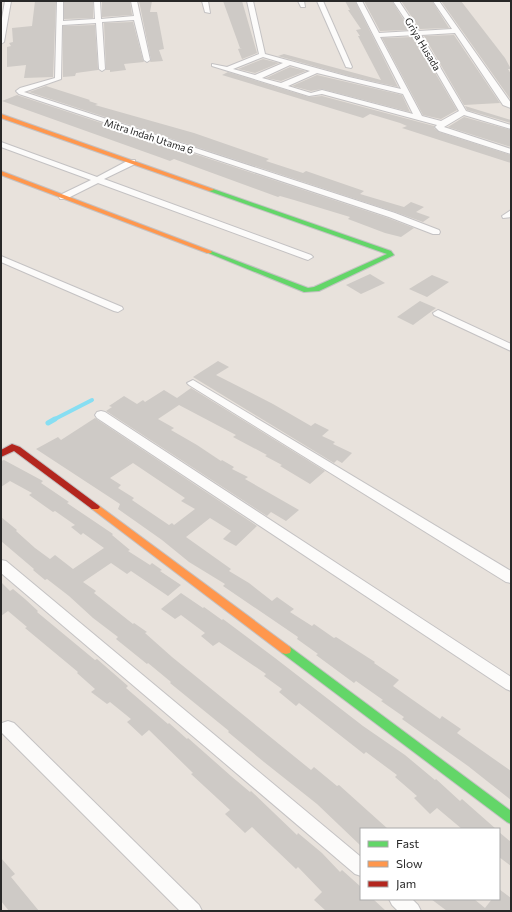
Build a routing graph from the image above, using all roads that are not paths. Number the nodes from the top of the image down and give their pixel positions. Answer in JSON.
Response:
{"nodes":[{"id":1,"x":8,"y":1,"type":"edge"},
{"id":2,"x":60,"y":1,"type":"edge"},
{"id":3,"x":97,"y":1,"type":"edge"},
{"id":4,"x":134,"y":1,"type":"edge"},
{"id":5,"x":205,"y":1,"type":"edge"},
{"id":6,"x":250,"y":1,"type":"edge"},
{"id":7,"x":320,"y":1,"type":"edge"},
{"id":8,"x":359,"y":1,"type":"edge"},
{"id":9,"x":396,"y":1,"type":"edge"},
{"id":10,"x":436,"y":1,"type":"edge"},
{"id":11,"x":208,"y":12,"type":"dead end"},
{"id":12,"x":137,"y":18,"type":"junction"},
{"id":13,"x":99,"y":20,"type":"junction"},
{"id":14,"x":60,"y":23,"type":"junction"},
{"id":15,"x":458,"y":31,"type":"junction"},
{"id":16,"x":417,"y":33,"type":"junction"},
{"id":17,"x":378,"y":35,"type":"junction"},
{"id":18,"x":1,"y":42,"type":"edge"},
{"id":19,"x":262,"y":53,"type":"dead end"},
{"id":20,"x":147,"y":60,"type":"dead end"},
{"id":21,"x":288,"y":63,"type":"junction"},
{"id":22,"x":214,"y":65,"type":"dead end"},
{"id":23,"x":349,"y":67,"type":"dead end"},
{"id":24,"x":227,"y":69,"type":"junction"},
{"id":25,"x":102,"y":70,"type":"dead end"},
{"id":26,"x":315,"y":71,"type":"junction"},
{"id":27,"x":255,"y":78,"type":"junction"},
{"id":28,"x":347,"y":79,"type":"junction"},
{"id":29,"x":281,"y":86,"type":"junction"},
{"id":30,"x":406,"y":91,"type":"junction"},
{"id":31,"x":322,"y":92,"type":"junction"},
{"id":32,"x":511,"y":106,"type":"edge"},
{"id":33,"x":463,"y":112,"type":"junction"},
{"id":34,"x":1,"y":116,"type":"edge"},
{"id":35,"x":419,"y":116,"type":"junction"},
{"id":36,"x":449,"y":120,"type":"junction"},
{"id":37,"x":442,"y":124,"type":"junction"},
{"id":38,"x":511,"y":127,"type":"edge"},
{"id":39,"x":1,"y":144,"type":"edge"},
{"id":40,"x":511,"y":152,"type":"edge"},
{"id":41,"x":132,"y":162,"type":"junction"},
{"id":42,"x":1,"y":173,"type":"edge"},
{"id":43,"x":97,"y":180,"type":"junction"},
{"id":44,"x":63,"y":197,"type":"junction"},
{"id":45,"x":436,"y":232,"type":"dead end"},
{"id":46,"x":308,"y":257,"type":"dead end"},
{"id":47,"x":1,"y":259,"type":"edge"},
{"id":48,"x":118,"y":309,"type":"dead end"},
{"id":49,"x":438,"y":312,"type":"dead end"},
{"id":50,"x":511,"y":348,"type":"edge"},
{"id":51,"x":193,"y":384,"type":"dead end"},
{"id":52,"x":101,"y":415,"type":"dead end"},
{"id":53,"x":1,"y":454,"type":"edge"},
{"id":54,"x":1,"y":565,"type":"edge"},
{"id":55,"x":511,"y":578,"type":"edge"},
{"id":56,"x":511,"y":685,"type":"edge"},
{"id":57,"x":8,"y":728,"type":"dead end"},
{"id":58,"x":511,"y":818,"type":"edge"},
{"id":59,"x":360,"y":867,"type":"edge"},
{"id":60,"x":399,"y":900,"type":"edge"},
{"id":61,"x":193,"y":911,"type":"edge"},
{"id":62,"x":412,"y":911,"type":"edge"}],
"edges":[{"from":1,"to":18,"type":"street"},
{"from":2,"to":14,"type":"street","name":"Mitra Indah Utama 6"},
{"from":3,"to":13,"type":"street"},
{"from":4,"to":12,"type":"street"},
{"from":5,"to":11,"type":"street"},
{"from":6,"to":19,"type":"street"},
{"from":7,"to":23,"type":"street"},
{"from":8,"to":17,"type":"street"},
{"from":9,"to":16,"type":"street","name":"Griya Husada"},
{"from":10,"to":15,"type":"street"},
{"from":12,"to":13,"type":"street"},
{"from":12,"to":20,"type":"street"},
{"from":13,"to":14,"type":"street"},
{"from":13,"to":25,"type":"street"},
{"from":14,"to":45,"type":"street","name":"Mitra Indah Utama 6"},
{"from":15,"to":16,"type":"street"},
{"from":15,"to":32,"type":"street"},
{"from":16,"to":17,"type":"street"},
{"from":16,"to":33,"type":"street","name":"Griya Husada"},
{"from":17,"to":30,"type":"street"},
{"from":21,"to":24,"type":"street"},
{"from":21,"to":26,"type":"street"},
{"from":21,"to":27,"type":"street"},
{"from":22,"to":24,"type":"street"},
{"from":24,"to":27,"type":"street"},
{"from":26,"to":28,"type":"street"},
{"from":26,"to":29,"type":"street"},
{"from":27,"to":29,"type":"street"},
{"from":28,"to":30,"type":"street"},
{"from":28,"to":31,"type":"street"},
{"from":29,"to":31,"type":"street"},
{"from":30,"to":35,"type":"street"},
{"from":31,"to":35,"type":"street"},
{"from":33,"to":36,"type":"street"},
{"from":33,"to":38,"type":"street"},
{"from":34,"to":41,"type":"street"},
{"from":35,"to":36,"type":"street"},
{"from":35,"to":37,"type":"street"},
{"from":36,"to":37,"type":"street"},
{"from":37,"to":40,"type":"street"},
{"from":39,"to":43,"type":"street"},
{"from":41,"to":43,"type":"street"},
{"from":41,"to":44,"type":"street"},
{"from":42,"to":44,"type":"street"},
{"from":43,"to":44,"type":"street"},
{"from":43,"to":46,"type":"street"},
{"from":47,"to":48,"type":"street"},
{"from":49,"to":50,"type":"street"},
{"from":51,"to":55,"type":"street"},
{"from":52,"to":56,"type":"street"},
{"from":53,"to":58,"type":"street"},
{"from":54,"to":59,"type":"street"},
{"from":57,"to":61,"type":"street"},
{"from":60,"to":62,"type":"street"}]}
